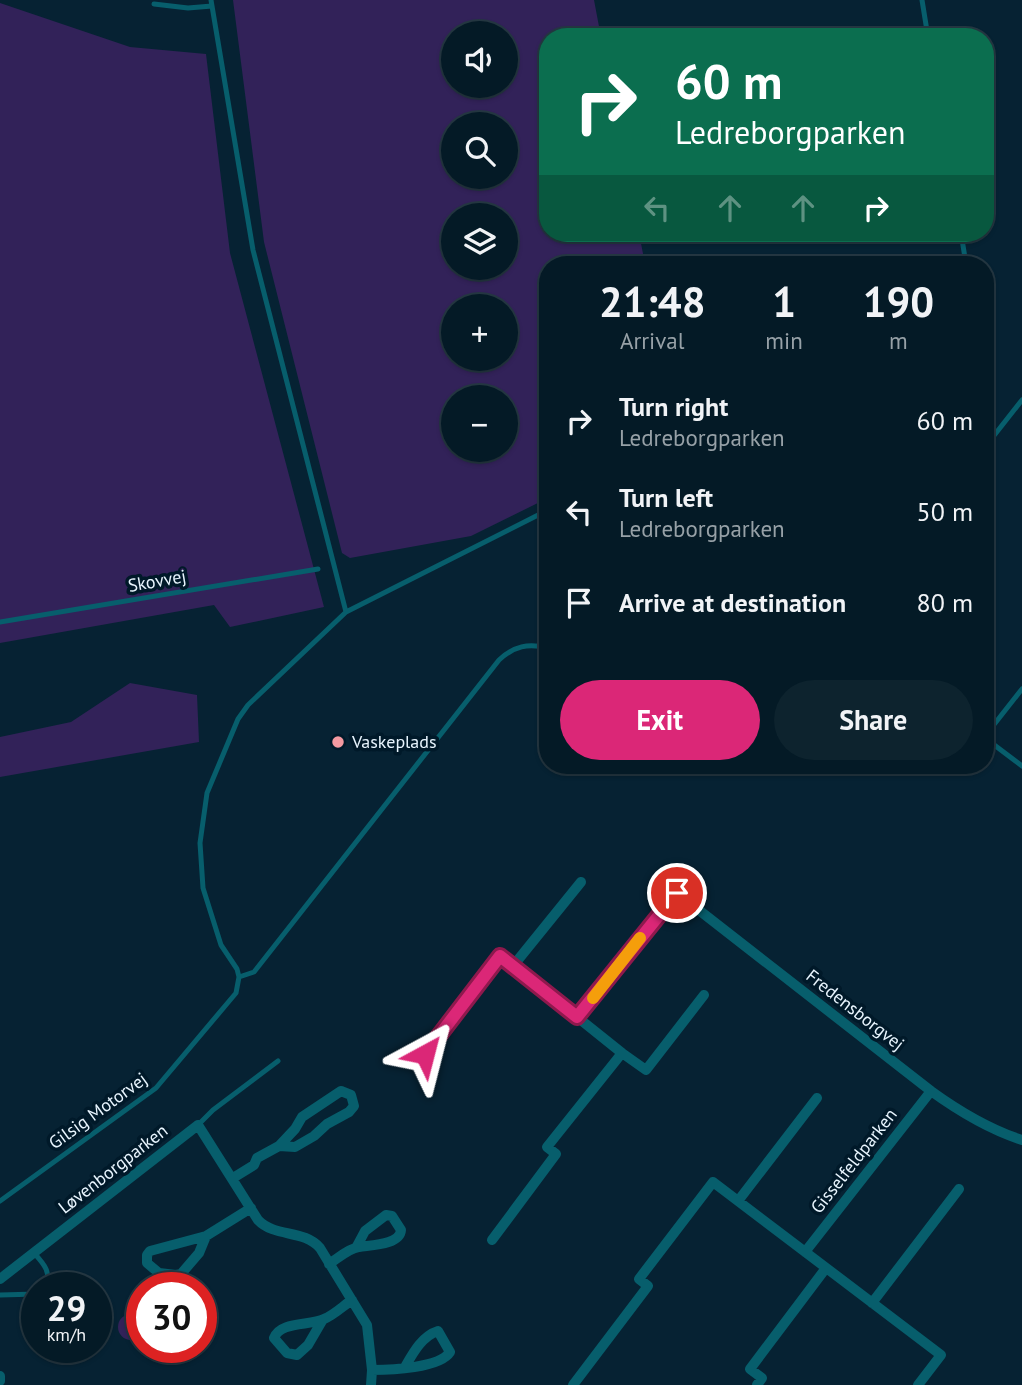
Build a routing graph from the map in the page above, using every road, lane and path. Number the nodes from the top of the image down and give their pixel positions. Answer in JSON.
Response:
{"nodes":[{"id":1,"x":922,"y":0,"type":"edge"},
{"id":2,"x":212,"y":3,"type":"edge"},
{"id":3,"x":153,"y":4,"type":"dead end"},
{"id":4,"x":927,"y":28,"type":"edge"},
{"id":5,"x":1022,"y":400,"type":"edge"},
{"id":6,"x":994,"y":436,"type":"edge"},
{"id":7,"x":539,"y":515,"type":"edge"},
{"id":8,"x":318,"y":569,"type":"dead end"},
{"id":9,"x":346,"y":612,"type":"junction"},
{"id":10,"x":0,"y":622,"type":"edge"},
{"id":11,"x":539,"y":646,"type":"edge"},
{"id":12,"x":1022,"y":689,"type":"edge"},
{"id":13,"x":994,"y":725,"type":"edge"},
{"id":14,"x":994,"y":744,"type":"edge"},
{"id":15,"x":1022,"y":766,"type":"edge"},
{"id":16,"x":580,"y":882,"type":"dead end"},
{"id":17,"x":513,"y":966,"type":"junction"},
{"id":18,"x":239,"y":978,"type":"junction"},
{"id":19,"x":704,"y":995,"type":"dead end"},
{"id":20,"x":577,"y":1017,"type":"junction"},
{"id":21,"x":622,"y":1053,"type":"junction"},
{"id":22,"x":425,"y":1054,"type":"dead end"},
{"id":23,"x":278,"y":1061,"type":"dead end"},
{"id":24,"x":930,"y":1091,"type":"junction"},
{"id":25,"x":817,"y":1097,"type":"dead end"},
{"id":26,"x":198,"y":1125,"type":"junction"},
{"id":27,"x":1022,"y":1140,"type":"edge"},
{"id":28,"x":279,"y":1146,"type":"junction"},
{"id":29,"x":233,"y":1178,"type":"junction"},
{"id":30,"x":958,"y":1189,"type":"dead end"},
{"id":31,"x":0,"y":1200,"type":"edge"},
{"id":32,"x":738,"y":1201,"type":"junction"},
{"id":33,"x":251,"y":1208,"type":"junction"},
{"id":34,"x":205,"y":1236,"type":"junction"},
{"id":35,"x":492,"y":1240,"type":"dead end"},
{"id":36,"x":357,"y":1247,"type":"dead end"},
{"id":37,"x":805,"y":1252,"type":"junction"},
{"id":38,"x":34,"y":1253,"type":"junction"},
{"id":39,"x":329,"y":1264,"type":"junction"},
{"id":40,"x":826,"y":1268,"type":"junction"},
{"id":41,"x":47,"y":1272,"type":"edge"},
{"id":42,"x":0,"y":1279,"type":"edge"},
{"id":43,"x":21,"y":1294,"type":"edge"},
{"id":44,"x":0,"y":1295,"type":"edge"},
{"id":45,"x":352,"y":1300,"type":"junction"},
{"id":46,"x":872,"y":1303,"type":"junction"},
{"id":47,"x":322,"y":1321,"type":"dead end"},
{"id":48,"x":405,"y":1367,"type":"dead end"},
{"id":49,"x":372,"y":1370,"type":"junction"},
{"id":50,"x":371,"y":1385,"type":"edge"},
{"id":51,"x":573,"y":1385,"type":"edge"},
{"id":52,"x":757,"y":1385,"type":"edge"},
{"id":53,"x":918,"y":1385,"type":"edge"}],
"edges":[{"from":1,"to":4,"type":"lane"},
{"from":2,"to":3,"type":"lane"},
{"from":2,"to":9,"type":"lane"},
{"from":5,"to":6,"type":"lane"},
{"from":7,"to":9,"type":"lane"},
{"from":8,"to":10,"type":"lane","name":"Skovvej"},
{"from":9,"to":18,"type":"lane"},
{"from":11,"to":18,"type":"lane"},
{"from":12,"to":13,"type":"lane"},
{"from":14,"to":15,"type":"lane"},
{"from":16,"to":17,"type":"street"},
{"from":17,"to":20,"type":"street"},
{"from":17,"to":22,"type":"street"},
{"from":18,"to":31,"type":"lane","name":"Gilsig Motorvej"},
{"from":19,"to":21,"type":"street"},
{"from":20,"to":21,"type":"street"},
{"from":20,"to":24,"type":"street","name":"Fredensborgvej"},
{"from":21,"to":35,"type":"street"},
{"from":23,"to":26,"type":"lane"},
{"from":24,"to":27,"type":"street","name":"Fredensborgvej"},
{"from":24,"to":37,"type":"street","name":"Gisselfeldparken"},
{"from":25,"to":32,"type":"street"},
{"from":26,"to":29,"type":"street"},
{"from":26,"to":38,"type":"street","name":"Løvenborgparken"},
{"from":28,"to":28,"type":"street"},
{"from":28,"to":29,"type":"street"},
{"from":29,"to":33,"type":"street"},
{"from":30,"to":46,"type":"street"},
{"from":32,"to":37,"type":"street"},
{"from":32,"to":51,"type":"street"},
{"from":33,"to":34,"type":"street"},
{"from":33,"to":39,"type":"street"},
{"from":34,"to":34,"type":"street"},
{"from":36,"to":39,"type":"street"},
{"from":37,"to":40,"type":"street"},
{"from":38,"to":41,"type":"lane"},
{"from":38,"to":42,"type":"street","name":"Løvenborgparken"},
{"from":39,"to":45,"type":"street"},
{"from":40,"to":46,"type":"street"},
{"from":40,"to":52,"type":"street"},
{"from":43,"to":44,"type":"lane"},
{"from":45,"to":47,"type":"street"},
{"from":45,"to":49,"type":"street"},
{"from":46,"to":53,"type":"street"},
{"from":48,"to":49,"type":"street"},
{"from":49,"to":50,"type":"street"}]}
